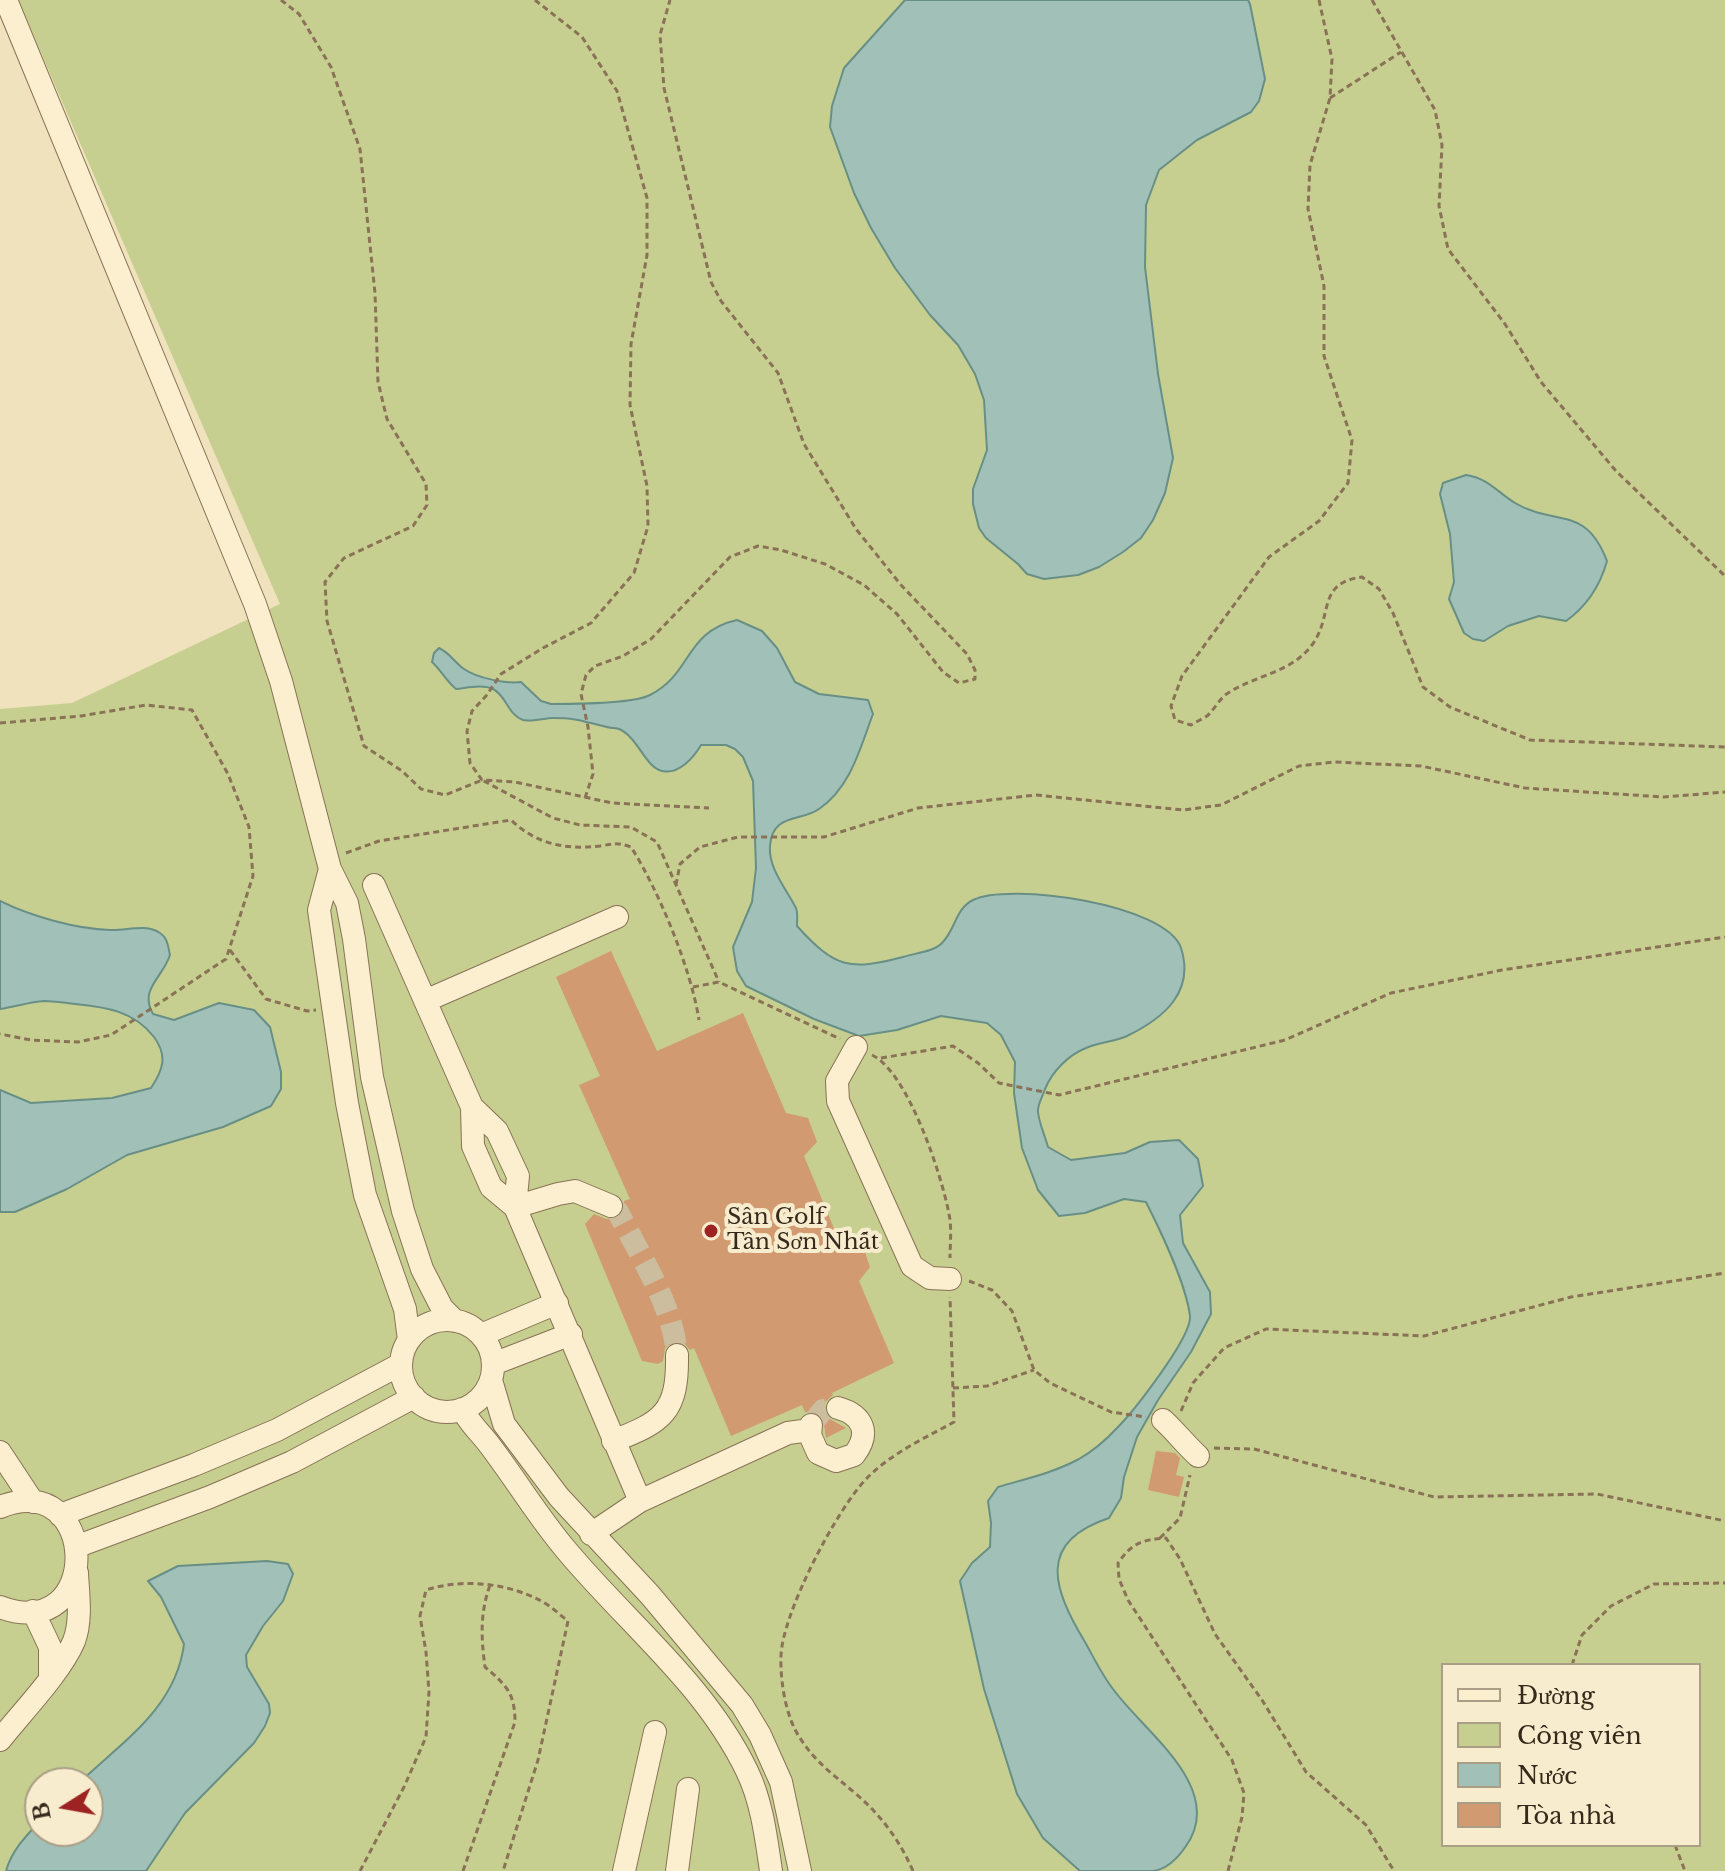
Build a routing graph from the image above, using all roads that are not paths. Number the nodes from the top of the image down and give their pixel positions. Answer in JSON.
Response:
{"nodes":[{"id":1,"x":6,"y":0,"type":"edge"},
{"id":2,"x":329,"y":864,"type":"junction"},
{"id":3,"x":374,"y":885,"type":"dead end"},
{"id":4,"x":617,"y":917,"type":"dead end"},
{"id":5,"x":425,"y":1001,"type":"junction"},
{"id":6,"x":856,"y":1047,"type":"road end"},
{"id":7,"x":370,"y":1061,"type":"junction"},
{"id":8,"x":341,"y":1066,"type":"junction"},
{"id":9,"x":611,"y":1206,"type":"tunnel mouth"},
{"id":10,"x":515,"y":1207,"type":"junction"},
{"id":11,"x":950,"y":1277,"type":"road end"},
{"id":12,"x":557,"y":1303,"type":"junction"},
{"id":13,"x":455,"y":1321,"type":"junction"},
{"id":14,"x":571,"y":1334,"type":"junction"},
{"id":15,"x":481,"y":1335,"type":"junction"},
{"id":16,"x":409,"y":1340,"type":"junction"},
{"id":17,"x":677,"y":1355,"type":"tunnel mouth"},
{"id":18,"x":401,"y":1364,"type":"junction"},
{"id":19,"x":492,"y":1372,"type":"junction"},
{"id":20,"x":414,"y":1397,"type":"junction"},
{"id":21,"x":838,"y":1408,"type":"dead end"},
{"id":22,"x":462,"y":1409,"type":"junction"},
{"id":23,"x":1169,"y":1425,"type":"road end"},
{"id":24,"x":277,"y":1430,"type":"junction"},
{"id":25,"x":613,"y":1441,"type":"junction"},
{"id":26,"x":0,"y":1452,"type":"edge"},
{"id":27,"x":1198,"y":1456,"type":"road end"},
{"id":28,"x":292,"y":1462,"type":"junction"},
{"id":29,"x":194,"y":1465,"type":"junction"},
{"id":30,"x":210,"y":1497,"type":"junction"},
{"id":31,"x":640,"y":1501,"type":"junction"},
{"id":32,"x":33,"y":1502,"type":"junction"},
{"id":33,"x":0,"y":1507,"type":"edge"},
{"id":34,"x":60,"y":1515,"type":"junction"},
{"id":35,"x":591,"y":1534,"type":"junction"},
{"id":36,"x":78,"y":1546,"type":"junction"},
{"id":37,"x":77,"y":1573,"type":"junction"},
{"id":38,"x":645,"y":1590,"type":"junction"},
{"id":39,"x":0,"y":1607,"type":"edge"},
{"id":40,"x":33,"y":1611,"type":"junction"},
{"id":41,"x":623,"y":1611,"type":"junction"},
{"id":42,"x":50,"y":1677,"type":"junction"},
{"id":43,"x":655,"y":1732,"type":"dead end"},
{"id":44,"x":0,"y":1740,"type":"edge"},
{"id":45,"x":688,"y":1789,"type":"dead end"},
{"id":46,"x":797,"y":1848,"type":"junction"},
{"id":47,"x":770,"y":1861,"type":"edge"},
{"id":48,"x":624,"y":1871,"type":"edge"},
{"id":49,"x":677,"y":1871,"type":"edge"},
{"id":50,"x":800,"y":1871,"type":"edge"}],
"edges":[{"from":1,"to":2,"type":"street"},
{"from":2,"to":7,"type":"street"},
{"from":2,"to":8,"type":"street"},
{"from":3,"to":5,"type":"street"},
{"from":4,"to":5,"type":"street"},
{"from":5,"to":10,"type":"street"},
{"from":6,"to":11,"type":"street"},
{"from":7,"to":8,"type":"street"},
{"from":7,"to":13,"type":"street"},
{"from":8,"to":16,"type":"street"},
{"from":9,"to":10,"type":"street"},
{"from":10,"to":12,"type":"street"},
{"from":12,"to":14,"type":"street"},
{"from":12,"to":15,"type":"street"},
{"from":13,"to":15,"type":"street"},
{"from":13,"to":16,"type":"street"},
{"from":14,"to":19,"type":"street"},
{"from":14,"to":25,"type":"street"},
{"from":15,"to":19,"type":"street"},
{"from":16,"to":18,"type":"street"},
{"from":17,"to":25,"type":"street"},
{"from":18,"to":20,"type":"street"},
{"from":18,"to":24,"type":"street"},
{"from":19,"to":22,"type":"street"},
{"from":19,"to":35,"type":"street"},
{"from":20,"to":22,"type":"street"},
{"from":20,"to":28,"type":"street"},
{"from":21,"to":31,"type":"street"},
{"from":22,"to":41,"type":"street"},
{"from":23,"to":27,"type":"street"},
{"from":24,"to":28,"type":"street"},
{"from":24,"to":29,"type":"street"},
{"from":25,"to":31,"type":"street"},
{"from":26,"to":32,"type":"street"},
{"from":28,"to":30,"type":"street"},
{"from":29,"to":30,"type":"street"},
{"from":29,"to":34,"type":"street"},
{"from":30,"to":36,"type":"street"},
{"from":31,"to":35,"type":"street"},
{"from":32,"to":33,"type":"street"},
{"from":32,"to":34,"type":"street"},
{"from":34,"to":36,"type":"street"},
{"from":35,"to":38,"type":"street"},
{"from":36,"to":37,"type":"street"},
{"from":37,"to":40,"type":"street"},
{"from":37,"to":42,"type":"street"},
{"from":38,"to":41,"type":"street"},
{"from":38,"to":46,"type":"street"},
{"from":39,"to":40,"type":"street"},
{"from":40,"to":42,"type":"street"},
{"from":41,"to":47,"type":"street"},
{"from":42,"to":44,"type":"street"},
{"from":43,"to":48,"type":"street"},
{"from":45,"to":49,"type":"street"},
{"from":46,"to":47,"type":"street"},
{"from":46,"to":50,"type":"street"}]}
